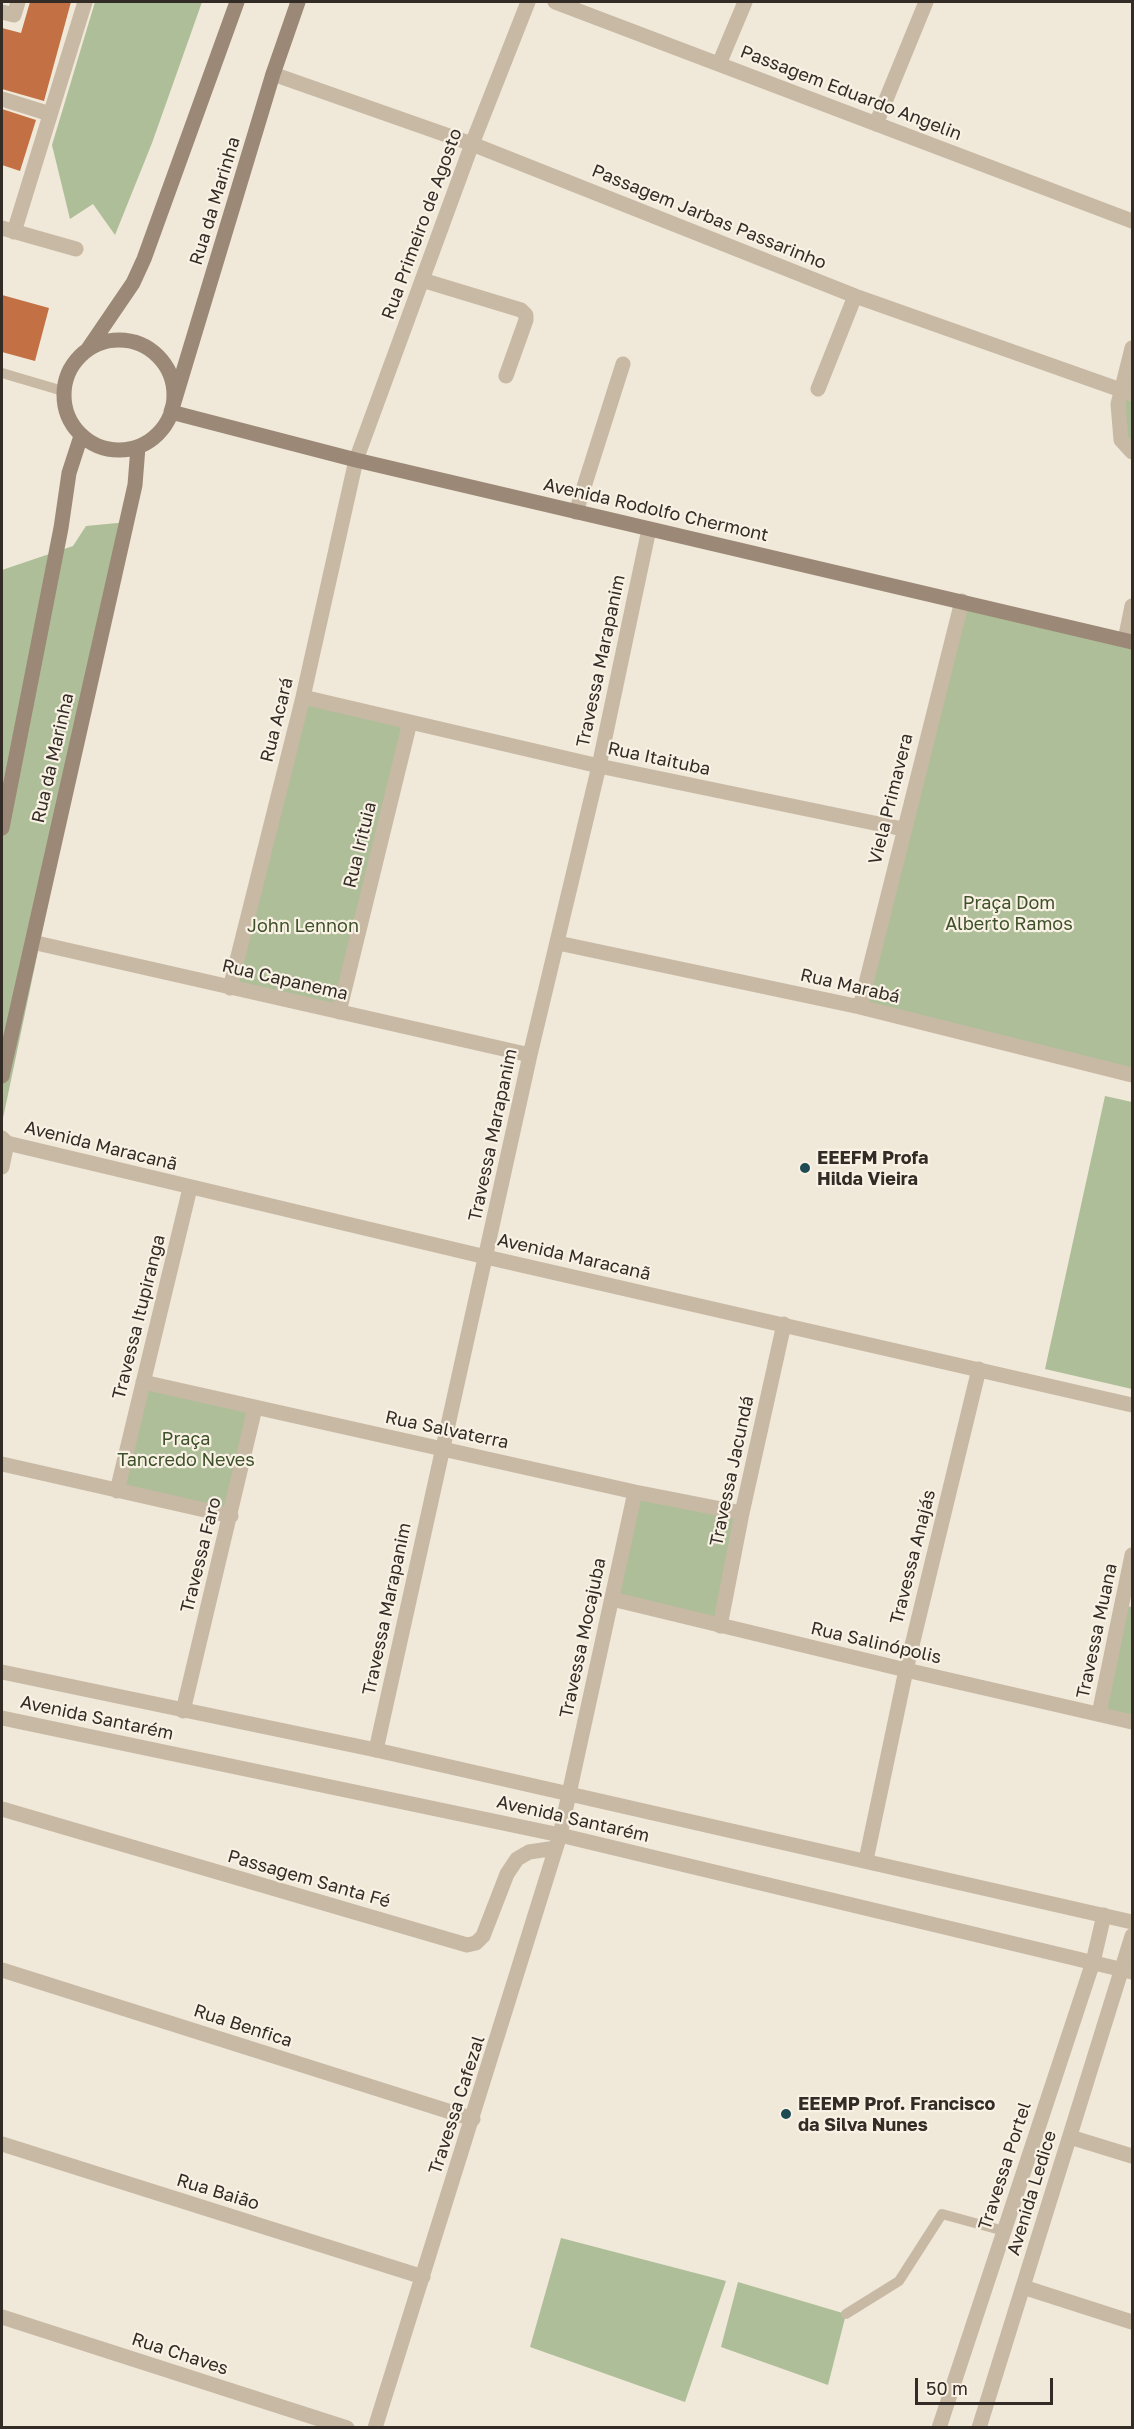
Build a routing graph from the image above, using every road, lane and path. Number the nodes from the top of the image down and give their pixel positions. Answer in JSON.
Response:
{"nodes":[{"id":1,"x":18,"y":2,"type":"edge"},
{"id":2,"x":85,"y":2,"type":"edge"},
{"id":3,"x":237,"y":2,"type":"edge"},
{"id":4,"x":297,"y":2,"type":"edge"},
{"id":5,"x":528,"y":2,"type":"edge"},
{"id":6,"x":555,"y":2,"type":"edge"},
{"id":7,"x":745,"y":2,"type":"edge"},
{"id":8,"x":926,"y":2,"type":"edge"},
{"id":9,"x":2,"y":12,"type":"edge"},
{"id":10,"x":719,"y":64,"type":"junction"},
{"id":11,"x":273,"y":74,"type":"junction"},
{"id":12,"x":2,"y":99,"type":"edge"},
{"id":13,"x":50,"y":114,"type":"junction"},
{"id":14,"x":876,"y":124,"type":"junction"},
{"id":15,"x":472,"y":144,"type":"junction"},
{"id":16,"x":1132,"y":221,"type":"edge"},
{"id":17,"x":8,"y":230,"type":"edge"},
{"id":18,"x":76,"y":249,"type":"dead end"},
{"id":19,"x":422,"y":280,"type":"junction"},
{"id":20,"x":855,"y":296,"type":"junction"},
{"id":21,"x":1132,"y":348,"type":"edge"},
{"id":22,"x":88,"y":349,"type":"junction"},
{"id":23,"x":623,"y":364,"type":"dead end"},
{"id":24,"x":2,"y":373,"type":"edge"},
{"id":25,"x":506,"y":375,"type":"dead end"},
{"id":26,"x":818,"y":390,"type":"dead end"},
{"id":27,"x":63,"y":391,"type":"junction"},
{"id":28,"x":1127,"y":392,"type":"edge"},
{"id":29,"x":171,"y":412,"type":"junction"},
{"id":30,"x":81,"y":436,"type":"junction"},
{"id":31,"x":138,"y":447,"type":"junction"},
{"id":32,"x":1132,"y":452,"type":"edge"},
{"id":33,"x":356,"y":460,"type":"junction"},
{"id":34,"x":576,"y":512,"type":"junction"},
{"id":35,"x":649,"y":529,"type":"junction"},
{"id":36,"x":962,"y":601,"type":"junction"},
{"id":37,"x":1132,"y":606,"type":"edge"},
{"id":38,"x":1129,"y":641,"type":"edge"},
{"id":39,"x":303,"y":698,"type":"junction"},
{"id":40,"x":410,"y":722,"type":"junction"},
{"id":41,"x":599,"y":766,"type":"junction"},
{"id":42,"x":2,"y":828,"type":"edge"},
{"id":43,"x":903,"y":829,"type":"junction"},
{"id":44,"x":32,"y":942,"type":"junction"},
{"id":45,"x":558,"y":943,"type":"junction"},
{"id":46,"x":230,"y":988,"type":"junction"},
{"id":47,"x":860,"y":1007,"type":"junction"},
{"id":48,"x":339,"y":1012,"type":"junction"},
{"id":49,"x":530,"y":1055,"type":"junction"},
{"id":50,"x":1132,"y":1075,"type":"edge"},
{"id":51,"x":2,"y":1076,"type":"edge"},
{"id":52,"x":4,"y":1140,"type":"edge"},
{"id":53,"x":2,"y":1167,"type":"edge"},
{"id":54,"x":190,"y":1188,"type":"junction"},
{"id":55,"x":486,"y":1257,"type":"junction"},
{"id":56,"x":784,"y":1324,"type":"junction"},
{"id":57,"x":978,"y":1369,"type":"junction"},
{"id":58,"x":143,"y":1382,"type":"junction"},
{"id":59,"x":1132,"y":1405,"type":"edge"},
{"id":60,"x":255,"y":1408,"type":"junction"},
{"id":61,"x":443,"y":1449,"type":"junction"},
{"id":62,"x":2,"y":1464,"type":"edge"},
{"id":63,"x":117,"y":1491,"type":"junction"},
{"id":64,"x":635,"y":1492,"type":"junction"},
{"id":65,"x":742,"y":1513,"type":"junction"},
{"id":66,"x":231,"y":1516,"type":"junction"},
{"id":67,"x":1132,"y":1555,"type":"edge"},
{"id":68,"x":612,"y":1599,"type":"junction"},
{"id":69,"x":1127,"y":1606,"type":"edge"},
{"id":70,"x":720,"y":1626,"type":"junction"},
{"id":71,"x":906,"y":1670,"type":"junction"},
{"id":72,"x":2,"y":1672,"type":"edge"},
{"id":73,"x":183,"y":1711,"type":"junction"},
{"id":74,"x":1099,"y":1714,"type":"junction"},
{"id":75,"x":2,"y":1718,"type":"edge"},
{"id":76,"x":1132,"y":1722,"type":"edge"},
{"id":77,"x":376,"y":1750,"type":"junction"},
{"id":78,"x":569,"y":1793,"type":"junction"},
{"id":79,"x":2,"y":1809,"type":"edge"},
{"id":80,"x":558,"y":1842,"type":"junction"},
{"id":81,"x":866,"y":1860,"type":"junction"},
{"id":82,"x":1104,"y":1915,"type":"junction"},
{"id":83,"x":1132,"y":1922,"type":"edge"},
{"id":84,"x":1132,"y":1936,"type":"edge"},
{"id":85,"x":1093,"y":1962,"type":"junction"},
{"id":86,"x":2,"y":1970,"type":"edge"},
{"id":87,"x":1128,"y":1971,"type":"edge"},
{"id":88,"x":473,"y":2119,"type":"junction"},
{"id":89,"x":1070,"y":2137,"type":"junction"},
{"id":90,"x":2,"y":2144,"type":"edge"},
{"id":91,"x":1132,"y":2156,"type":"edge"},
{"id":92,"x":1004,"y":2231,"type":"junction"},
{"id":93,"x":423,"y":2277,"type":"junction"},
{"id":94,"x":1023,"y":2287,"type":"junction"},
{"id":95,"x":846,"y":2314,"type":"dead end"},
{"id":96,"x":2,"y":2317,"type":"edge"},
{"id":97,"x":1132,"y":2322,"type":"edge"},
{"id":98,"x":347,"y":2427,"type":"edge"},
{"id":99,"x":375,"y":2427,"type":"edge"},
{"id":100,"x":939,"y":2427,"type":"edge"},
{"id":101,"x":979,"y":2427,"type":"edge"}],
"edges":[{"from":1,"to":9,"type":"street"},
{"from":2,"to":13,"type":"street"},
{"from":3,"to":22,"type":"main road"},
{"from":4,"to":11,"type":"main road","name":"Rua da Marinha"},
{"from":5,"to":15,"type":"street","name":"Rua Primeiro de Agosto"},
{"from":6,"to":10,"type":"street","name":"Passagem Eduardo Angelin"},
{"from":7,"to":10,"type":"street"},
{"from":8,"to":14,"type":"street"},
{"from":10,"to":14,"type":"street","name":"Passagem Eduardo Angelin"},
{"from":11,"to":15,"type":"street","name":"Passagem Jarbas Passarinho"},
{"from":11,"to":29,"type":"main road","name":"Rua da Marinha"},
{"from":12,"to":13,"type":"street"},
{"from":13,"to":17,"type":"street"},
{"from":14,"to":16,"type":"street","name":"Passagem Eduardo Angelin"},
{"from":15,"to":19,"type":"street","name":"Rua Primeiro de Agosto"},
{"from":15,"to":20,"type":"street","name":"Passagem Jarbas Passarinho"},
{"from":17,"to":18,"type":"street"},
{"from":19,"to":25,"type":"street"},
{"from":19,"to":33,"type":"street","name":"Rua Primeiro de Agosto"},
{"from":20,"to":26,"type":"street"},
{"from":20,"to":28,"type":"street","name":"Passagem Jarbas Passarinho"},
{"from":21,"to":28,"type":"street"},
{"from":22,"to":27,"type":"main road"},
{"from":22,"to":29,"type":"main road"},
{"from":23,"to":34,"type":"street"},
{"from":24,"to":27,"type":"lane"},
{"from":27,"to":30,"type":"main road"},
{"from":28,"to":32,"type":"street"},
{"from":29,"to":31,"type":"main road"},
{"from":29,"to":33,"type":"main road","name":"Avenida Rodolfo Chermont"},
{"from":30,"to":31,"type":"main road"},
{"from":30,"to":42,"type":"main road","name":"Rua da Marinha"},
{"from":31,"to":44,"type":"main road","name":"Rua da Marinha"},
{"from":33,"to":34,"type":"main road","name":"Avenida Rodolfo Chermont"},
{"from":33,"to":39,"type":"street","name":"Rua Acará"},
{"from":34,"to":35,"type":"main road","name":"Avenida Rodolfo Chermont"},
{"from":35,"to":36,"type":"main road","name":"Avenida Rodolfo Chermont"},
{"from":35,"to":41,"type":"street","name":"Travessa Marapanim"},
{"from":36,"to":38,"type":"main road","name":"Avenida Rodolfo Chermont"},
{"from":36,"to":43,"type":"street","name":"Viela Primavera"},
{"from":37,"to":38,"type":"street"},
{"from":39,"to":40,"type":"street","name":"Rua Itaituba"},
{"from":39,"to":46,"type":"street","name":"Rua Acará"},
{"from":40,"to":41,"type":"street","name":"Rua Itaituba"},
{"from":40,"to":48,"type":"street","name":"Rua Irituia"},
{"from":41,"to":43,"type":"street","name":"Rua Itaituba"},
{"from":41,"to":45,"type":"street","name":"Travessa Marapanim"},
{"from":43,"to":47,"type":"street","name":"Viela Primavera"},
{"from":44,"to":46,"type":"street","name":"Rua Capanema"},
{"from":44,"to":51,"type":"main road","name":"Rua da Marinha"},
{"from":45,"to":47,"type":"street","name":"Rua Marabá"},
{"from":45,"to":49,"type":"street","name":"Travessa Marapanim"},
{"from":46,"to":48,"type":"street","name":"Rua Capanema"},
{"from":47,"to":50,"type":"street","name":"Rua Marabá"},
{"from":48,"to":49,"type":"street","name":"Rua Capanema"},
{"from":49,"to":55,"type":"street","name":"Travessa Marapanim"},
{"from":52,"to":53,"type":"street"},
{"from":52,"to":54,"type":"street","name":"Avenida Maracanã"},
{"from":54,"to":55,"type":"street","name":"Avenida Maracanã"},
{"from":54,"to":58,"type":"street","name":"Travessa Itupiranga"},
{"from":55,"to":56,"type":"street","name":"Avenida Maracanã"},
{"from":55,"to":61,"type":"street","name":"Travessa Marapanim"},
{"from":56,"to":57,"type":"street","name":"Avenida Maracanã"},
{"from":56,"to":65,"type":"street","name":"Travessa Jacundá"},
{"from":57,"to":59,"type":"street","name":"Avenida Maracanã"},
{"from":57,"to":71,"type":"street","name":"Travessa Anajás"},
{"from":58,"to":60,"type":"street","name":"Rua Salvaterra"},
{"from":58,"to":63,"type":"street","name":"Travessa Itupiranga"},
{"from":60,"to":61,"type":"street","name":"Rua Salvaterra"},
{"from":60,"to":66,"type":"street","name":"Travessa Faro"},
{"from":61,"to":64,"type":"street","name":"Rua Salvaterra"},
{"from":61,"to":77,"type":"street","name":"Travessa Marapanim"},
{"from":62,"to":63,"type":"street"},
{"from":63,"to":66,"type":"street"},
{"from":64,"to":65,"type":"street","name":"Rua Salvaterra"},
{"from":64,"to":68,"type":"street","name":"Travessa Mocajuba"},
{"from":65,"to":70,"type":"street","name":"Travessa Jacundá"},
{"from":66,"to":73,"type":"street","name":"Travessa Faro"},
{"from":67,"to":69,"type":"street","name":"Travessa Muana"},
{"from":68,"to":70,"type":"street","name":"Rua Salinópolis"},
{"from":68,"to":78,"type":"street","name":"Travessa Mocajuba"},
{"from":69,"to":74,"type":"street","name":"Travessa Muana"},
{"from":70,"to":71,"type":"street","name":"Rua Salinópolis"},
{"from":71,"to":74,"type":"street","name":"Rua Salinópolis"},
{"from":71,"to":81,"type":"street","name":"Travessa Anajás"},
{"from":72,"to":73,"type":"street","name":"Avenida Santarém"},
{"from":73,"to":77,"type":"street","name":"Avenida Santarém"},
{"from":74,"to":76,"type":"street","name":"Rua Salinópolis"},
{"from":75,"to":80,"type":"street","name":"Avenida Santarém"},
{"from":77,"to":78,"type":"street","name":"Avenida Santarém"},
{"from":78,"to":80,"type":"street","name":"Travessa Cafezal"},
{"from":78,"to":81,"type":"street","name":"Avenida Santarém"},
{"from":79,"to":80,"type":"street","name":"Passagem Santa Fé"},
{"from":80,"to":85,"type":"street","name":"Avenida Santarém"},
{"from":80,"to":88,"type":"street","name":"Travessa Cafezal"},
{"from":81,"to":82,"type":"street","name":"Avenida Santarém"},
{"from":82,"to":83,"type":"street","name":"Avenida Santarém"},
{"from":82,"to":85,"type":"street","name":"Travessa Portel"},
{"from":84,"to":87,"type":"street","name":"Avenida Ledice"},
{"from":85,"to":87,"type":"street","name":"Avenida Santarém"},
{"from":85,"to":92,"type":"street","name":"Travessa Portel"},
{"from":86,"to":88,"type":"street","name":"Rua Benfica"},
{"from":87,"to":89,"type":"street","name":"Avenida Ledice"},
{"from":88,"to":93,"type":"street","name":"Travessa Cafezal"},
{"from":89,"to":91,"type":"street"},
{"from":89,"to":94,"type":"street","name":"Avenida Ledice"},
{"from":90,"to":93,"type":"street","name":"Rua Baião"},
{"from":92,"to":95,"type":"lane"},
{"from":92,"to":100,"type":"street","name":"Travessa Portel"},
{"from":93,"to":99,"type":"street","name":"Travessa Cafezal"},
{"from":94,"to":97,"type":"street"},
{"from":94,"to":101,"type":"street","name":"Avenida Ledice"},
{"from":96,"to":98,"type":"street","name":"Rua Chaves"}]}
